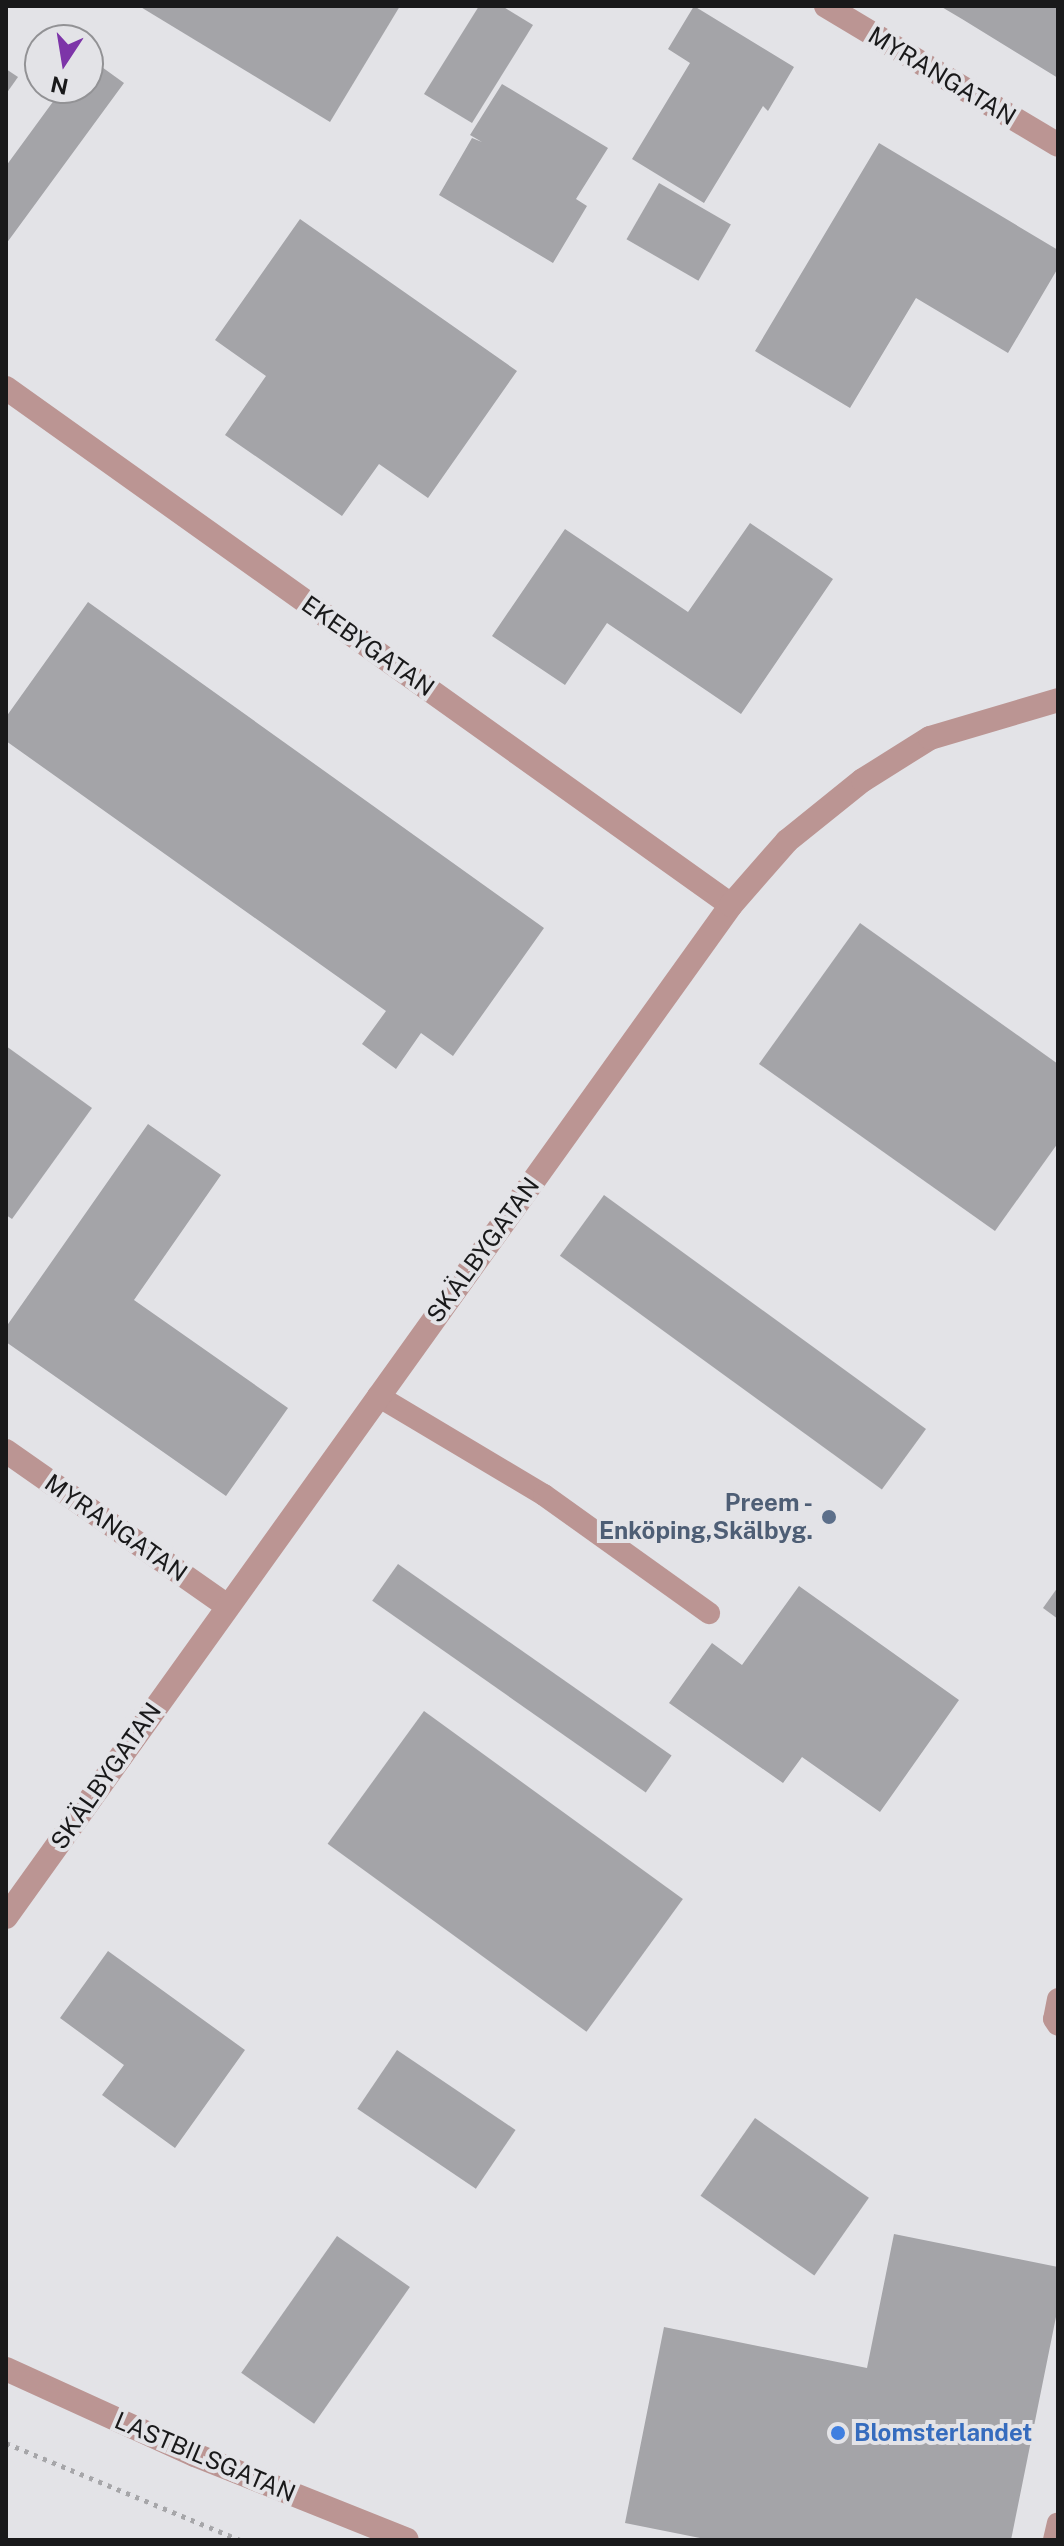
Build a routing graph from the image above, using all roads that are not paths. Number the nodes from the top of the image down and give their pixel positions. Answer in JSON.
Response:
{"nodes":[{"id":1,"x":826,"y":6,"type":"edge"},
{"id":2,"x":1058,"y":145,"type":"edge"},
{"id":3,"x":6,"y":388,"type":"edge"},
{"id":4,"x":1058,"y":700,"type":"edge"},
{"id":5,"x":731,"y":905,"type":"junction"},
{"id":6,"x":378,"y":1396,"type":"junction"},
{"id":7,"x":6,"y":1451,"type":"edge"},
{"id":8,"x":227,"y":1606,"type":"junction"},
{"id":9,"x":709,"y":1613,"type":"dead end"},
{"id":10,"x":6,"y":1917,"type":"edge"},
{"id":11,"x":1058,"y":1999,"type":"edge"},
{"id":12,"x":1058,"y":2025,"type":"edge"},
{"id":13,"x":6,"y":2369,"type":"edge"},
{"id":14,"x":1058,"y":2523,"type":"edge"},
{"id":15,"x":407,"y":2540,"type":"edge"},
{"id":16,"x":1054,"y":2540,"type":"edge"}],
"edges":[{"from":1,"to":2,"type":"street","name":"MYRANGATAN"},
{"from":3,"to":5,"type":"street","name":"EKEBYGATAN"},
{"from":4,"to":5,"type":"street","name":"SKÄLBYGATAN"},
{"from":5,"to":6,"type":"street","name":"SKÄLBYGATAN"},
{"from":6,"to":8,"type":"street","name":"SKÄLBYGATAN"},
{"from":6,"to":9,"type":"lane"},
{"from":7,"to":8,"type":"street","name":"MYRANGATAN"},
{"from":8,"to":10,"type":"street","name":"SKÄLBYGATAN"},
{"from":11,"to":12,"type":"lane"},
{"from":13,"to":15,"type":"street","name":"LASTBILSGATAN"},
{"from":14,"to":16,"type":"lane"}]}
